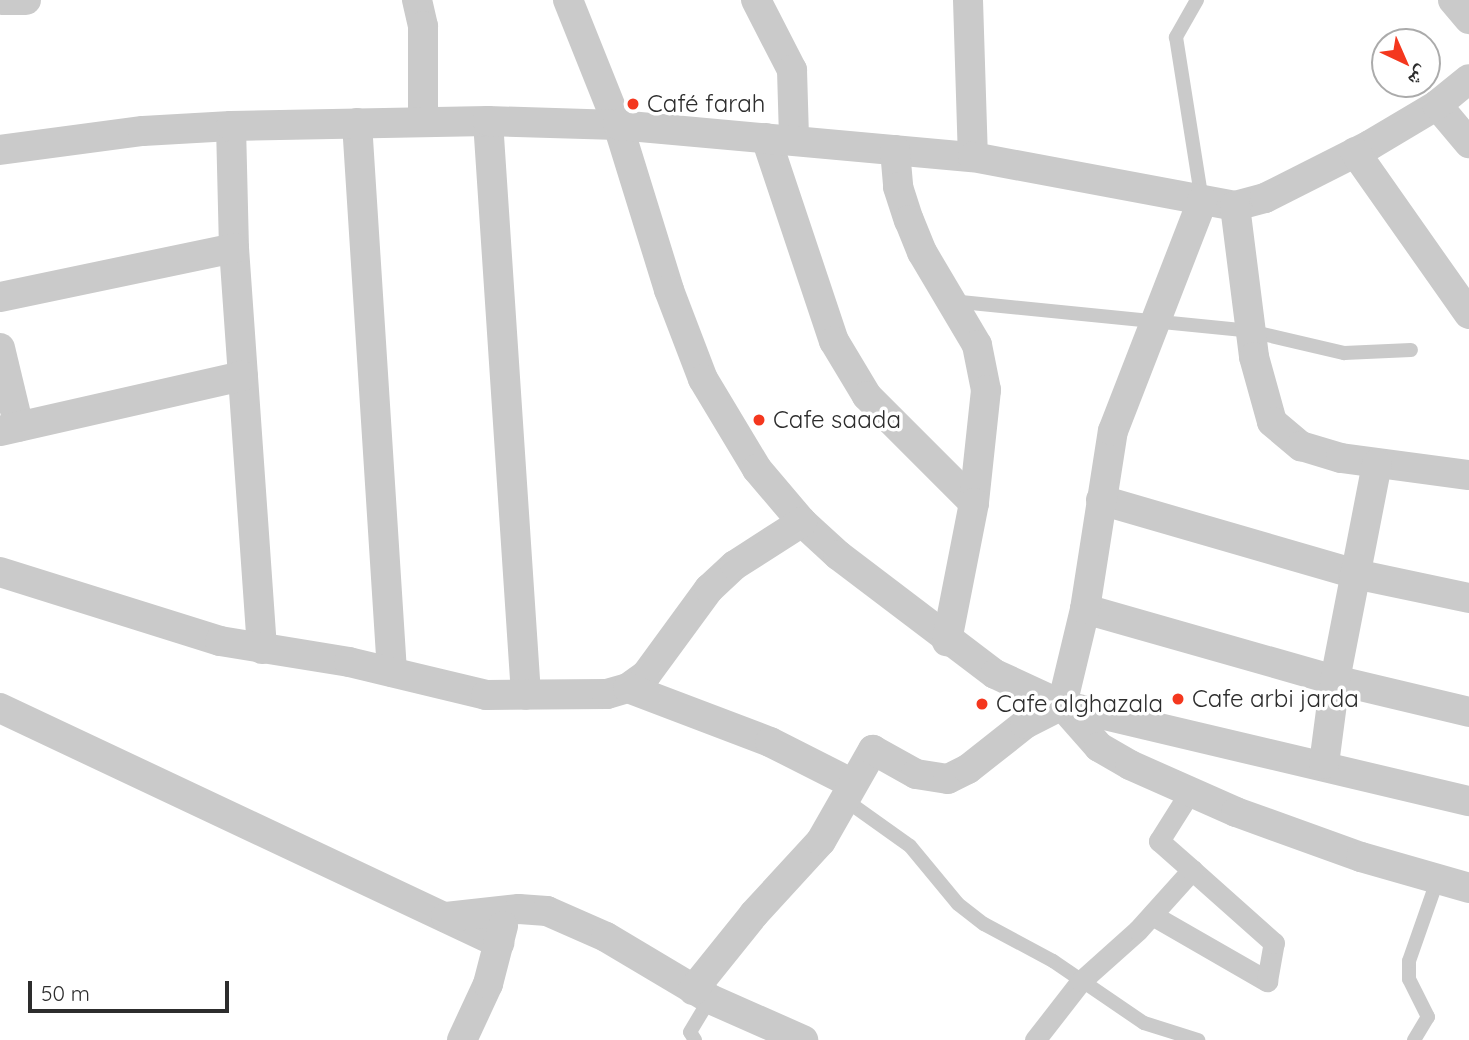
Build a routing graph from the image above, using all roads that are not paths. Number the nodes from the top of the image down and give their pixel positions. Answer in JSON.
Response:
{"nodes":[{"id":1,"x":3,"y":0,"type":"edge"},
{"id":2,"x":26,"y":0,"type":"edge"},
{"id":3,"x":417,"y":0,"type":"edge"},
{"id":4,"x":568,"y":0,"type":"edge"},
{"id":5,"x":756,"y":0,"type":"edge"},
{"id":6,"x":968,"y":0,"type":"edge"},
{"id":7,"x":1197,"y":0,"type":"edge"},
{"id":8,"x":1453,"y":0,"type":"edge"},
{"id":9,"x":1469,"y":19,"type":"edge"},
{"id":10,"x":1469,"y":79,"type":"edge"},
{"id":11,"x":1437,"y":105,"type":"junction"},
{"id":12,"x":488,"y":121,"type":"junction"},
{"id":13,"x":424,"y":122,"type":"junction"},
{"id":14,"x":357,"y":123,"type":"junction"},
{"id":15,"x":618,"y":125,"type":"junction"},
{"id":16,"x":231,"y":127,"type":"junction"},
{"id":17,"x":780,"y":138,"type":"junction"},
{"id":18,"x":1469,"y":143,"type":"edge"},
{"id":19,"x":0,"y":150,"type":"edge"},
{"id":20,"x":895,"y":150,"type":"junction"},
{"id":21,"x":1355,"y":152,"type":"junction"},
{"id":22,"x":973,"y":157,"type":"junction"},
{"id":23,"x":1202,"y":201,"type":"junction"},
{"id":24,"x":1235,"y":206,"type":"junction"},
{"id":25,"x":234,"y":248,"type":"junction"},
{"id":26,"x":0,"y":297,"type":"edge"},
{"id":27,"x":950,"y":300,"type":"junction"},
{"id":28,"x":1469,"y":314,"type":"edge"},
{"id":29,"x":1156,"y":325,"type":"junction"},
{"id":30,"x":1250,"y":331,"type":"junction"},
{"id":31,"x":0,"y":348,"type":"edge"},
{"id":32,"x":1410,"y":350,"type":"dead end"},
{"id":33,"x":243,"y":376,"type":"junction"},
{"id":34,"x":10,"y":429,"type":"edge"},
{"id":35,"x":1377,"y":464,"type":"junction"},
{"id":36,"x":1469,"y":475,"type":"edge"},
{"id":37,"x":1101,"y":500,"type":"junction"},
{"id":38,"x":974,"y":503,"type":"junction"},
{"id":39,"x":802,"y":522,"type":"junction"},
{"id":40,"x":0,"y":572,"type":"edge"},
{"id":41,"x":1355,"y":574,"type":"junction"},
{"id":42,"x":1469,"y":598,"type":"edge"},
{"id":43,"x":1086,"y":609,"type":"junction"},
{"id":44,"x":947,"y":641,"type":"junction"},
{"id":45,"x":262,"y":649,"type":"junction"},
{"id":46,"x":392,"y":672,"type":"junction"},
{"id":47,"x":1335,"y":680,"type":"junction"},
{"id":48,"x":628,"y":688,"type":"junction"},
{"id":49,"x":526,"y":695,"type":"junction"},
{"id":50,"x":1062,"y":705,"type":"junction"},
{"id":51,"x":0,"y":708,"type":"edge"},
{"id":52,"x":1469,"y":712,"type":"edge"},
{"id":53,"x":1325,"y":764,"type":"junction"},
{"id":54,"x":848,"y":791,"type":"junction"},
{"id":55,"x":1190,"y":792,"type":"junction"},
{"id":56,"x":1469,"y":801,"type":"edge"},
{"id":57,"x":1192,"y":870,"type":"junction"},
{"id":58,"x":1437,"y":881,"type":"junction"},
{"id":59,"x":1469,"y":888,"type":"edge"},
{"id":60,"x":507,"y":911,"type":"junction"},
{"id":61,"x":1152,"y":915,"type":"junction"},
{"id":62,"x":446,"y":917,"type":"junction"},
{"id":63,"x":499,"y":943,"type":"junction"},
{"id":64,"x":1081,"y":981,"type":"junction"},
{"id":65,"x":702,"y":994,"type":"junction"},
{"id":66,"x":691,"y":1037,"type":"edge"},
{"id":67,"x":462,"y":1040,"type":"edge"},
{"id":68,"x":803,"y":1040,"type":"edge"},
{"id":69,"x":1035,"y":1040,"type":"edge"},
{"id":70,"x":1198,"y":1040,"type":"edge"},
{"id":71,"x":1414,"y":1040,"type":"edge"}],
"edges":[{"from":1,"to":2,"type":"street"},
{"from":3,"to":13,"type":"street"},
{"from":4,"to":15,"type":"street"},
{"from":5,"to":17,"type":"street"},
{"from":6,"to":22,"type":"street"},
{"from":7,"to":23,"type":"lane"},
{"from":8,"to":9,"type":"street"},
{"from":10,"to":11,"type":"street"},
{"from":11,"to":18,"type":"street"},
{"from":11,"to":21,"type":"street"},
{"from":12,"to":13,"type":"street"},
{"from":12,"to":15,"type":"street"},
{"from":12,"to":49,"type":"street"},
{"from":13,"to":14,"type":"street"},
{"from":14,"to":16,"type":"street"},
{"from":14,"to":46,"type":"street"},
{"from":15,"to":17,"type":"street"},
{"from":15,"to":39,"type":"street"},
{"from":16,"to":19,"type":"street"},
{"from":16,"to":25,"type":"street"},
{"from":17,"to":20,"type":"street"},
{"from":17,"to":38,"type":"street"},
{"from":20,"to":22,"type":"street"},
{"from":20,"to":27,"type":"street"},
{"from":21,"to":24,"type":"street"},
{"from":21,"to":28,"type":"street"},
{"from":22,"to":23,"type":"street"},
{"from":23,"to":24,"type":"street"},
{"from":23,"to":29,"type":"street"},
{"from":24,"to":30,"type":"street"},
{"from":25,"to":26,"type":"street"},
{"from":25,"to":33,"type":"street"},
{"from":27,"to":29,"type":"lane"},
{"from":27,"to":38,"type":"street"},
{"from":29,"to":30,"type":"lane"},
{"from":29,"to":37,"type":"street"},
{"from":30,"to":32,"type":"lane"},
{"from":30,"to":35,"type":"street"},
{"from":31,"to":34,"type":"street"},
{"from":33,"to":34,"type":"street"},
{"from":33,"to":45,"type":"street"},
{"from":35,"to":36,"type":"street"},
{"from":35,"to":41,"type":"street"},
{"from":37,"to":41,"type":"street"},
{"from":37,"to":43,"type":"street"},
{"from":38,"to":44,"type":"street"},
{"from":39,"to":44,"type":"street"},
{"from":39,"to":48,"type":"street"},
{"from":40,"to":45,"type":"street"},
{"from":41,"to":42,"type":"street"},
{"from":41,"to":47,"type":"street"},
{"from":43,"to":47,"type":"street"},
{"from":43,"to":50,"type":"street"},
{"from":44,"to":50,"type":"street"},
{"from":45,"to":46,"type":"street"},
{"from":46,"to":49,"type":"street"},
{"from":47,"to":52,"type":"street"},
{"from":47,"to":53,"type":"street"},
{"from":48,"to":49,"type":"street"},
{"from":48,"to":54,"type":"street"},
{"from":50,"to":53,"type":"street"},
{"from":50,"to":54,"type":"street"},
{"from":50,"to":55,"type":"street"},
{"from":51,"to":62,"type":"street"},
{"from":53,"to":56,"type":"street"},
{"from":54,"to":64,"type":"lane"},
{"from":54,"to":65,"type":"street"},
{"from":55,"to":57,"type":"street"},
{"from":55,"to":58,"type":"street"},
{"from":57,"to":61,"type":"street"},
{"from":57,"to":61,"type":"street"},
{"from":58,"to":59,"type":"street"},
{"from":58,"to":71,"type":"lane"},
{"from":60,"to":62,"type":"street"},
{"from":60,"to":63,"type":"street"},
{"from":60,"to":65,"type":"street"},
{"from":61,"to":64,"type":"street"},
{"from":62,"to":63,"type":"street"},
{"from":63,"to":67,"type":"street"},
{"from":64,"to":69,"type":"street"},
{"from":64,"to":70,"type":"lane"},
{"from":65,"to":66,"type":"lane"},
{"from":65,"to":68,"type":"street"}]}
